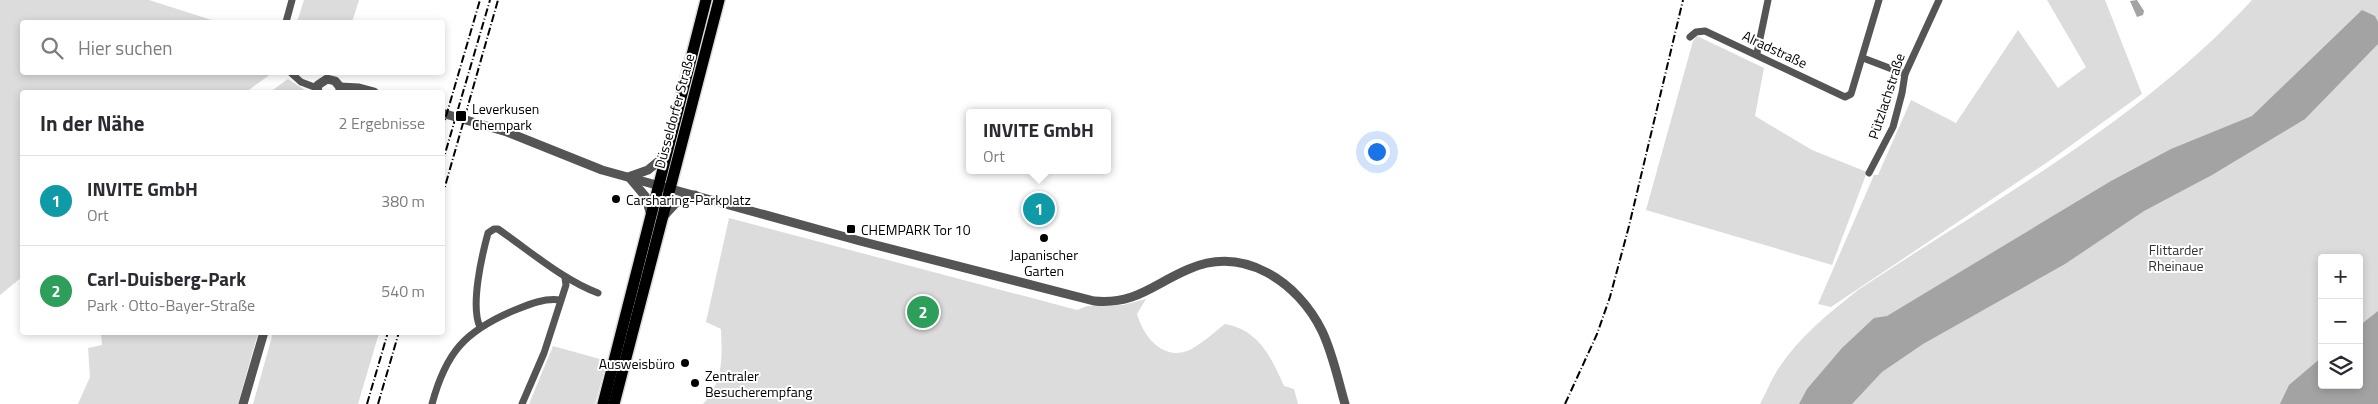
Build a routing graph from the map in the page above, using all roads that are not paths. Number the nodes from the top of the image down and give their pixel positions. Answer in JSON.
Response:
{"nodes":[{"id":1,"x":292,"y":0,"type":"edge"},
{"id":2,"x":706,"y":0,"type":"edge"},
{"id":3,"x":718,"y":0,"type":"edge"},
{"id":4,"x":1768,"y":0,"type":"edge"},
{"id":5,"x":1879,"y":0,"type":"edge"},
{"id":6,"x":1939,"y":0,"type":"edge"},
{"id":7,"x":287,"y":20,"type":"edge"},
{"id":8,"x":1690,"y":37,"type":"dead end"},
{"id":9,"x":1757,"y":54,"type":"junction"},
{"id":10,"x":1863,"y":58,"type":"junction"},
{"id":11,"x":1905,"y":74,"type":"junction"},
{"id":12,"x":293,"y":75,"type":"edge"},
{"id":13,"x":317,"y":90,"type":"edge"},
{"id":14,"x":340,"y":90,"type":"edge"},
{"id":15,"x":366,"y":90,"type":"edge"},
{"id":16,"x":445,"y":113,"type":"edge"},
{"id":17,"x":666,"y":156,"type":"junction"},
{"id":18,"x":1869,"y":173,"type":"dead end"},
{"id":19,"x":628,"y":177,"type":"junction"},
{"id":20,"x":664,"y":186,"type":"junction"},
{"id":21,"x":696,"y":195,"type":"junction"},
{"id":22,"x":656,"y":217,"type":"junction"},
{"id":23,"x":565,"y":278,"type":"junction"},
{"id":24,"x":598,"y":292,"type":"dead end"},
{"id":25,"x":560,"y":300,"type":"junction"},
{"id":26,"x":480,"y":327,"type":"junction"},
{"id":27,"x":263,"y":335,"type":"edge"},
{"id":28,"x":244,"y":404,"type":"edge"},
{"id":29,"x":432,"y":404,"type":"edge"},
{"id":30,"x":522,"y":404,"type":"edge"},
{"id":31,"x":603,"y":404,"type":"edge"},
{"id":32,"x":614,"y":404,"type":"edge"},
{"id":33,"x":1345,"y":404,"type":"edge"}],
"edges":[{"from":1,"to":7,"type":"street"},
{"from":2,"to":17,"type":"main road","name":"Düsseldorfer Straße"},
{"from":3,"to":20,"type":"main road","name":"Düsseldorfer Straße"},
{"from":4,"to":9,"type":"street"},
{"from":5,"to":10,"type":"street"},
{"from":6,"to":11,"type":"street","name":"Pützlachstraße"},
{"from":8,"to":9,"type":"street","name":"Alradstraße"},
{"from":9,"to":10,"type":"street","name":"Alradstraße"},
{"from":10,"to":11,"type":"street"},
{"from":11,"to":18,"type":"street","name":"Pützlachstraße"},
{"from":12,"to":13,"type":"street"},
{"from":13,"to":14,"type":"street"},
{"from":14,"to":15,"type":"street"},
{"from":16,"to":19,"type":"street"},
{"from":17,"to":19,"type":"street"},
{"from":17,"to":20,"type":"main road","name":"Düsseldorfer Straße"},
{"from":19,"to":20,"type":"street"},
{"from":19,"to":22,"type":"street"},
{"from":20,"to":21,"type":"street"},
{"from":20,"to":22,"type":"main road","name":"Düsseldorfer Straße"},
{"from":21,"to":22,"type":"street"},
{"from":21,"to":33,"type":"street"},
{"from":22,"to":31,"type":"main road","name":"Düsseldorfer Straße"},
{"from":22,"to":32,"type":"main road","name":"Düsseldorfer Straße"},
{"from":23,"to":24,"type":"street"},
{"from":23,"to":25,"type":"street"},
{"from":23,"to":26,"type":"street"},
{"from":25,"to":26,"type":"street"},
{"from":25,"to":30,"type":"street"},
{"from":26,"to":29,"type":"street"},
{"from":27,"to":28,"type":"street"}]}
